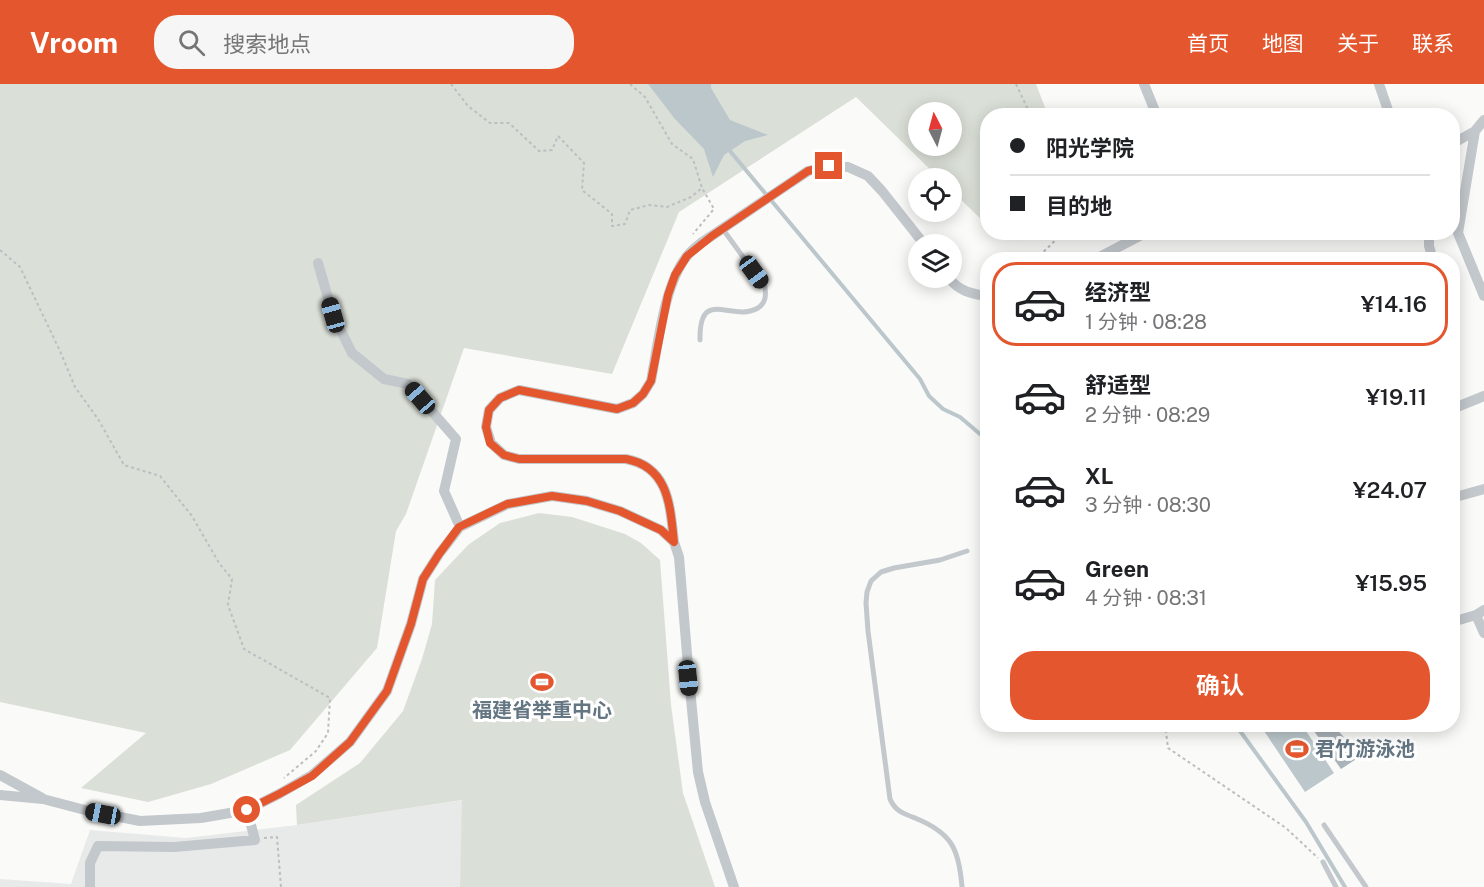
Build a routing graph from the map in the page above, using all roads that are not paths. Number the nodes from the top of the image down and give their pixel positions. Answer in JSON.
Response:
{"nodes":[{"id":1,"x":1144,"y":84,"type":"edge"},
{"id":2,"x":1379,"y":84,"type":"edge"},
{"id":3,"x":1154,"y":108,"type":"edge"},
{"id":4,"x":1387,"y":108,"type":"edge"},
{"id":5,"x":1484,"y":120,"type":"edge"},
{"id":6,"x":1475,"y":131,"type":"junction"},
{"id":7,"x":1460,"y":139,"type":"edge"},
{"id":8,"x":1460,"y":221,"type":"edge"},
{"id":9,"x":722,"y":228,"type":"junction"},
{"id":10,"x":916,"y":234,"type":"edge"},
{"id":11,"x":1460,"y":238,"type":"edge"},
{"id":12,"x":1132,"y":240,"type":"edge"},
{"id":13,"x":1109,"y":252,"type":"edge"},
{"id":14,"x":318,"y":262,"type":"dead end"},
{"id":15,"x":960,"y":288,"type":"edge"},
{"id":16,"x":1484,"y":294,"type":"edge"},
{"id":17,"x":980,"y":295,"type":"edge"},
{"id":18,"x":700,"y":340,"type":"dead end"},
{"id":19,"x":1484,"y":396,"type":"edge"},
{"id":20,"x":1460,"y":406,"type":"edge"},
{"id":21,"x":1484,"y":489,"type":"edge"},
{"id":22,"x":1460,"y":496,"type":"edge"},
{"id":23,"x":459,"y":527,"type":"junction"},
{"id":24,"x":674,"y":542,"type":"junction"},
{"id":25,"x":967,"y":552,"type":"dead end"},
{"id":26,"x":1480,"y":612,"type":"edge"},
{"id":27,"x":1460,"y":619,"type":"edge"},
{"id":28,"x":1484,"y":633,"type":"edge"},
{"id":29,"x":0,"y":775,"type":"edge"},
{"id":30,"x":0,"y":795,"type":"edge"},
{"id":31,"x":43,"y":799,"type":"junction"},
{"id":32,"x":247,"y":810,"type":"junction"},
{"id":33,"x":1324,"y":825,"type":"dead end"},
{"id":34,"x":1323,"y":862,"type":"road end"},
{"id":35,"x":90,"y":887,"type":"edge"},
{"id":36,"x":734,"y":887,"type":"edge"},
{"id":37,"x":962,"y":887,"type":"edge"},
{"id":38,"x":1336,"y":887,"type":"edge"},
{"id":39,"x":1366,"y":887,"type":"edge"}],
"edges":[{"from":1,"to":3,"type":"street"},
{"from":2,"to":4,"type":"street"},
{"from":5,"to":6,"type":"street"},
{"from":6,"to":7,"type":"street"},
{"from":6,"to":8,"type":"street"},
{"from":9,"to":10,"type":"street"},
{"from":9,"to":18,"type":"lane"},
{"from":9,"to":24,"type":"street"},
{"from":11,"to":16,"type":"street"},
{"from":12,"to":13,"type":"street"},
{"from":14,"to":23,"type":"street"},
{"from":15,"to":17,"type":"street"},
{"from":19,"to":20,"type":"street"},
{"from":21,"to":22,"type":"street"},
{"from":23,"to":24,"type":"street"},
{"from":23,"to":32,"type":"street"},
{"from":24,"to":36,"type":"street"},
{"from":25,"to":37,"type":"lane"},
{"from":26,"to":27,"type":"street"},
{"from":26,"to":28,"type":"street"},
{"from":29,"to":31,"type":"street"},
{"from":30,"to":31,"type":"street"},
{"from":31,"to":32,"type":"street"},
{"from":32,"to":35,"type":"street"},
{"from":33,"to":39,"type":"lane"},
{"from":34,"to":38,"type":"lane"}]}
